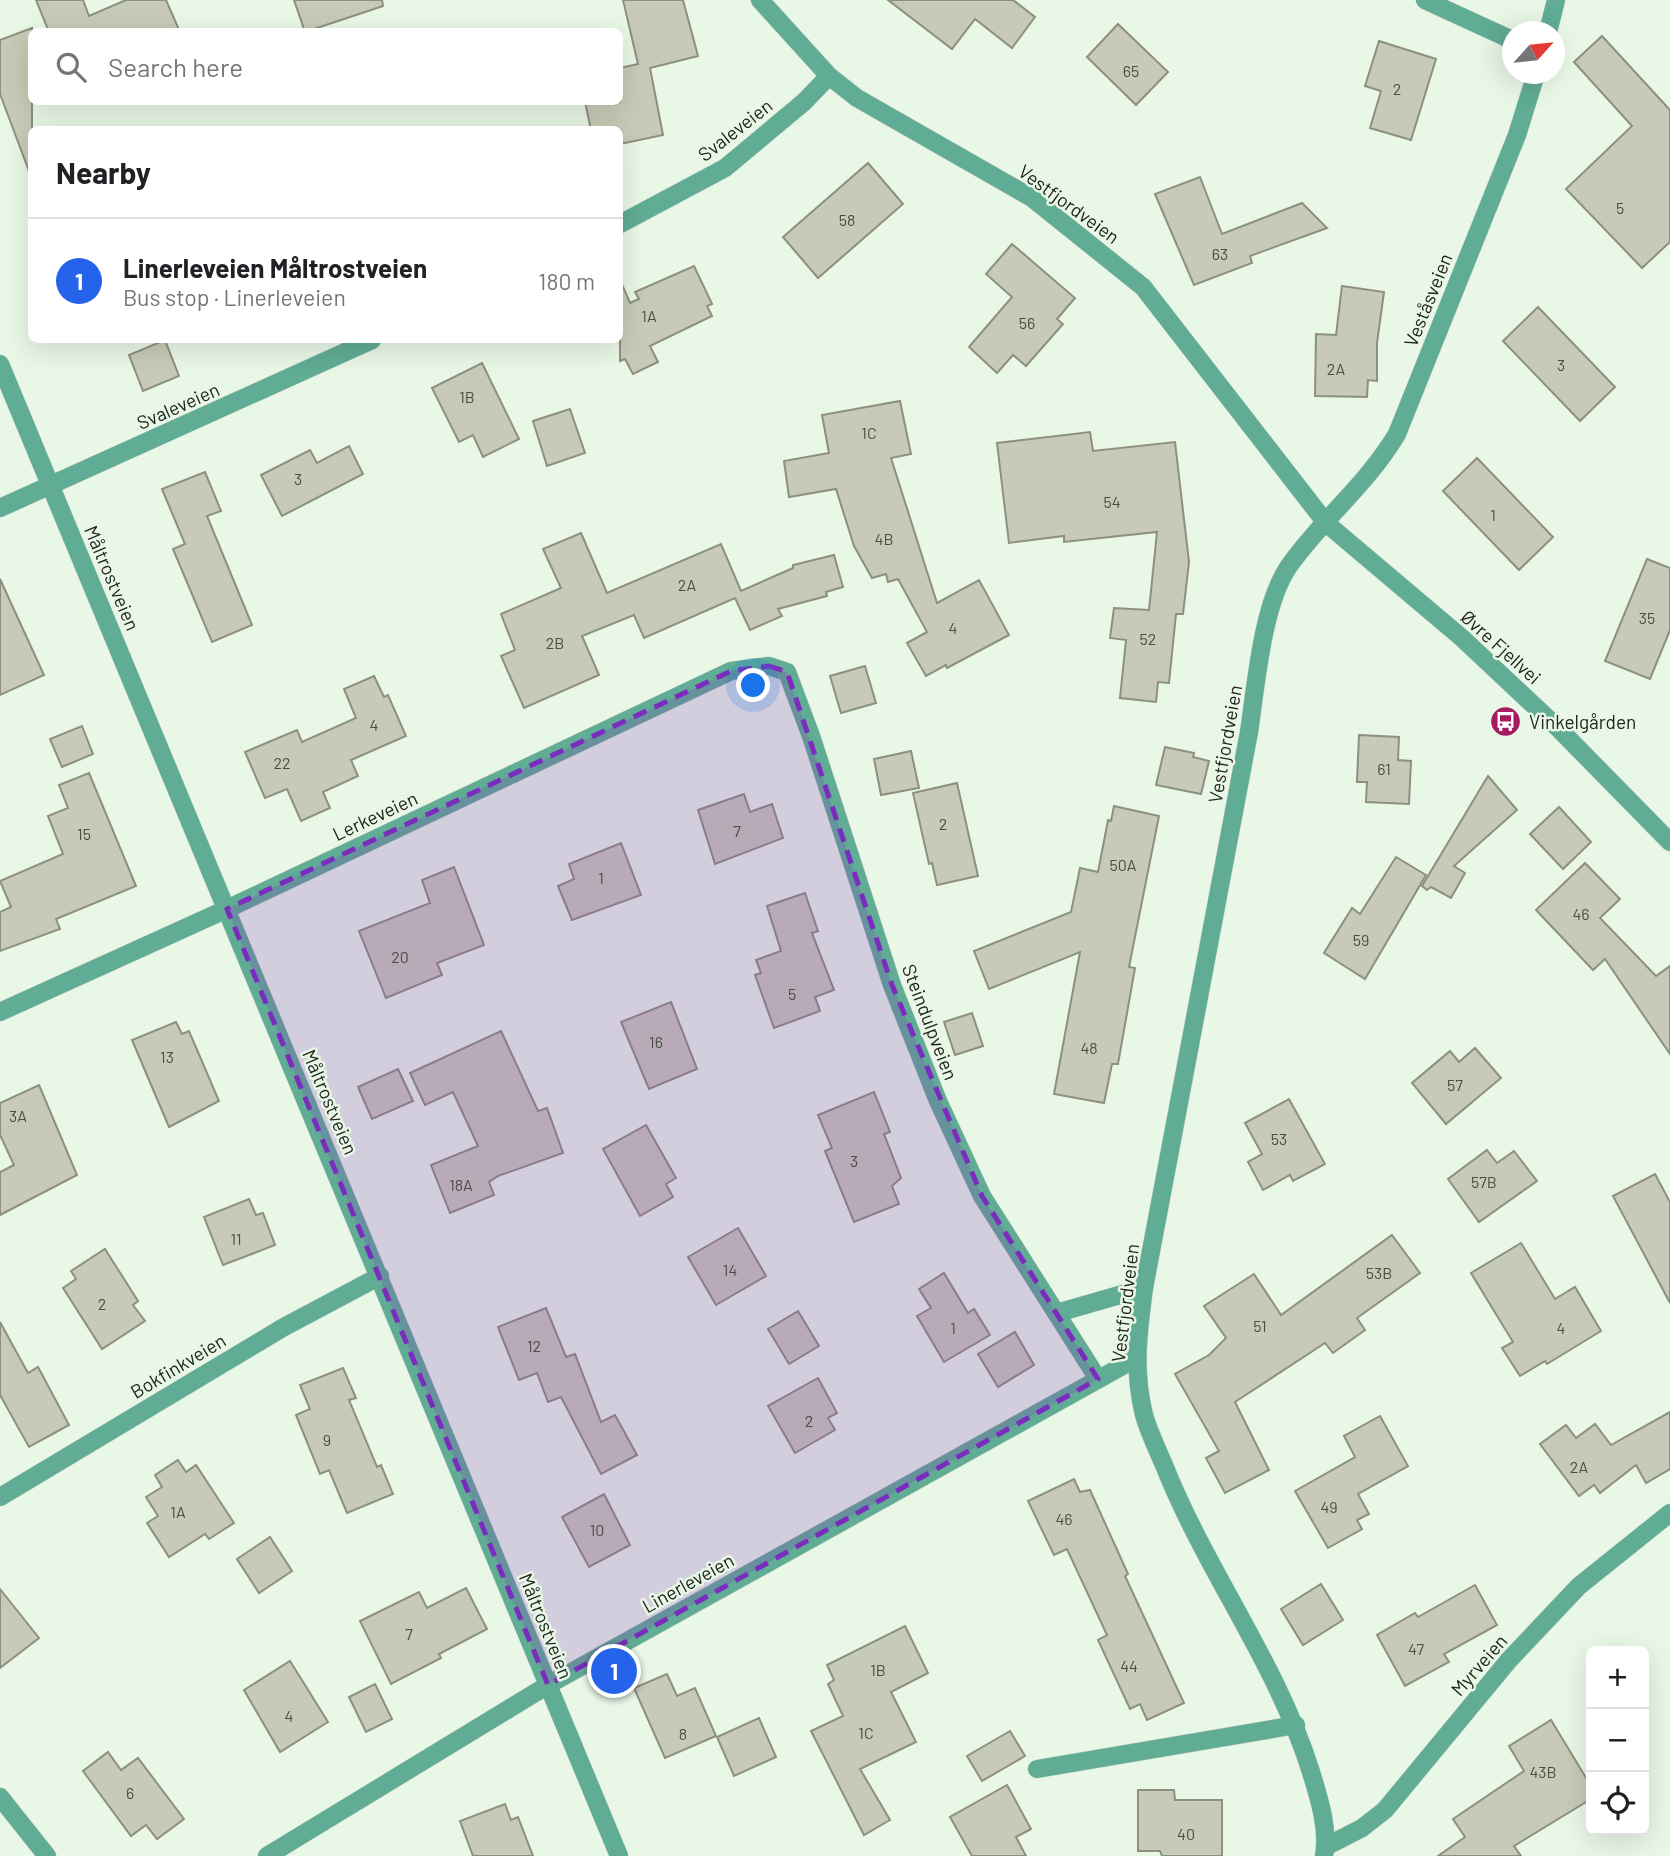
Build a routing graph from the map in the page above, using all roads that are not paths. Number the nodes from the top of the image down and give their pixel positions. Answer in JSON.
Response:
{"nodes":[{"id":1,"x":760,"y":0,"type":"edge"},
{"id":2,"x":1425,"y":0,"type":"edge"},
{"id":3,"x":1556,"y":0,"type":"edge"},
{"id":4,"x":1551,"y":21,"type":"edge"},
{"id":5,"x":1502,"y":35,"type":"edge"},
{"id":6,"x":830,"y":76,"type":"junction"},
{"id":7,"x":1533,"y":84,"type":"edge"},
{"id":8,"x":623,"y":222,"type":"edge"},
{"id":9,"x":365,"y":343,"type":"edge"},
{"id":10,"x":0,"y":364,"type":"edge"},
{"id":11,"x":51,"y":486,"type":"junction"},
{"id":12,"x":0,"y":508,"type":"edge"},
{"id":13,"x":1326,"y":523,"type":"junction"},
{"id":14,"x":769,"y":666,"type":"joint"},
{"id":15,"x":1670,"y":842,"type":"edge"},
{"id":16,"x":227,"y":909,"type":"junction"},
{"id":17,"x":0,"y":1012,"type":"edge"},
{"id":18,"x":380,"y":1276,"type":"junction"},
{"id":19,"x":1144,"y":1289,"type":"junction"},
{"id":20,"x":1057,"y":1313,"type":"junction"},
{"id":21,"x":1135,"y":1359,"type":"junction"},
{"id":22,"x":1098,"y":1379,"type":"junction"},
{"id":23,"x":0,"y":1497,"type":"edge"},
{"id":24,"x":1670,"y":1513,"type":"edge"},
{"id":25,"x":548,"y":1685,"type":"junction"},
{"id":26,"x":1296,"y":1726,"type":"junction"},
{"id":27,"x":1037,"y":1769,"type":"dead end"},
{"id":28,"x":0,"y":1797,"type":"edge"},
{"id":29,"x":1325,"y":1852,"type":"edge"},
{"id":30,"x":47,"y":1856,"type":"edge"},
{"id":31,"x":267,"y":1856,"type":"edge"},
{"id":32,"x":620,"y":1856,"type":"edge"}],
"edges":[{"from":1,"to":6,"type":"street","name":"Vestfjordveien"},
{"from":2,"to":5,"type":"street"},
{"from":3,"to":4,"type":"street"},
{"from":6,"to":8,"type":"street","name":"Svaleveien"},
{"from":6,"to":13,"type":"street","name":"Vestfjordveien"},
{"from":7,"to":13,"type":"street","name":"Veståsveien"},
{"from":9,"to":11,"type":"street","name":"Svaleveien"},
{"from":10,"to":11,"type":"street","name":"Måltrostveien"},
{"from":11,"to":12,"type":"street","name":"Svaleveien"},
{"from":11,"to":16,"type":"street","name":"Måltrostveien"},
{"from":13,"to":15,"type":"street","name":"Øvre Fjellvei"},
{"from":13,"to":19,"type":"street","name":"Vestfjordveien"},
{"from":14,"to":16,"type":"street","name":"Lerkeveien"},
{"from":14,"to":20,"type":"street","name":"Steindulpveien"},
{"from":16,"to":17,"type":"street","name":"Lerkeveien"},
{"from":16,"to":18,"type":"street","name":"Måltrostveien"},
{"from":18,"to":23,"type":"street","name":"Bokfinkveien"},
{"from":18,"to":25,"type":"street","name":"Måltrostveien"},
{"from":19,"to":20,"type":"street"},
{"from":19,"to":21,"type":"street","name":"Vestfjordveien"},
{"from":20,"to":22,"type":"street","name":"Steindulpveien"},
{"from":21,"to":22,"type":"street","name":"Linerleveien"},
{"from":21,"to":26,"type":"street","name":"Vestfjordveien"},
{"from":22,"to":25,"type":"street","name":"Linerleveien"},
{"from":24,"to":29,"type":"street","name":"Myrveien"},
{"from":25,"to":31,"type":"street","name":"Linerleveien"},
{"from":25,"to":32,"type":"street","name":"Måltrostveien"},
{"from":26,"to":27,"type":"street"},
{"from":26,"to":29,"type":"street","name":"Vestfjordveien"},
{"from":28,"to":30,"type":"street"}]}
